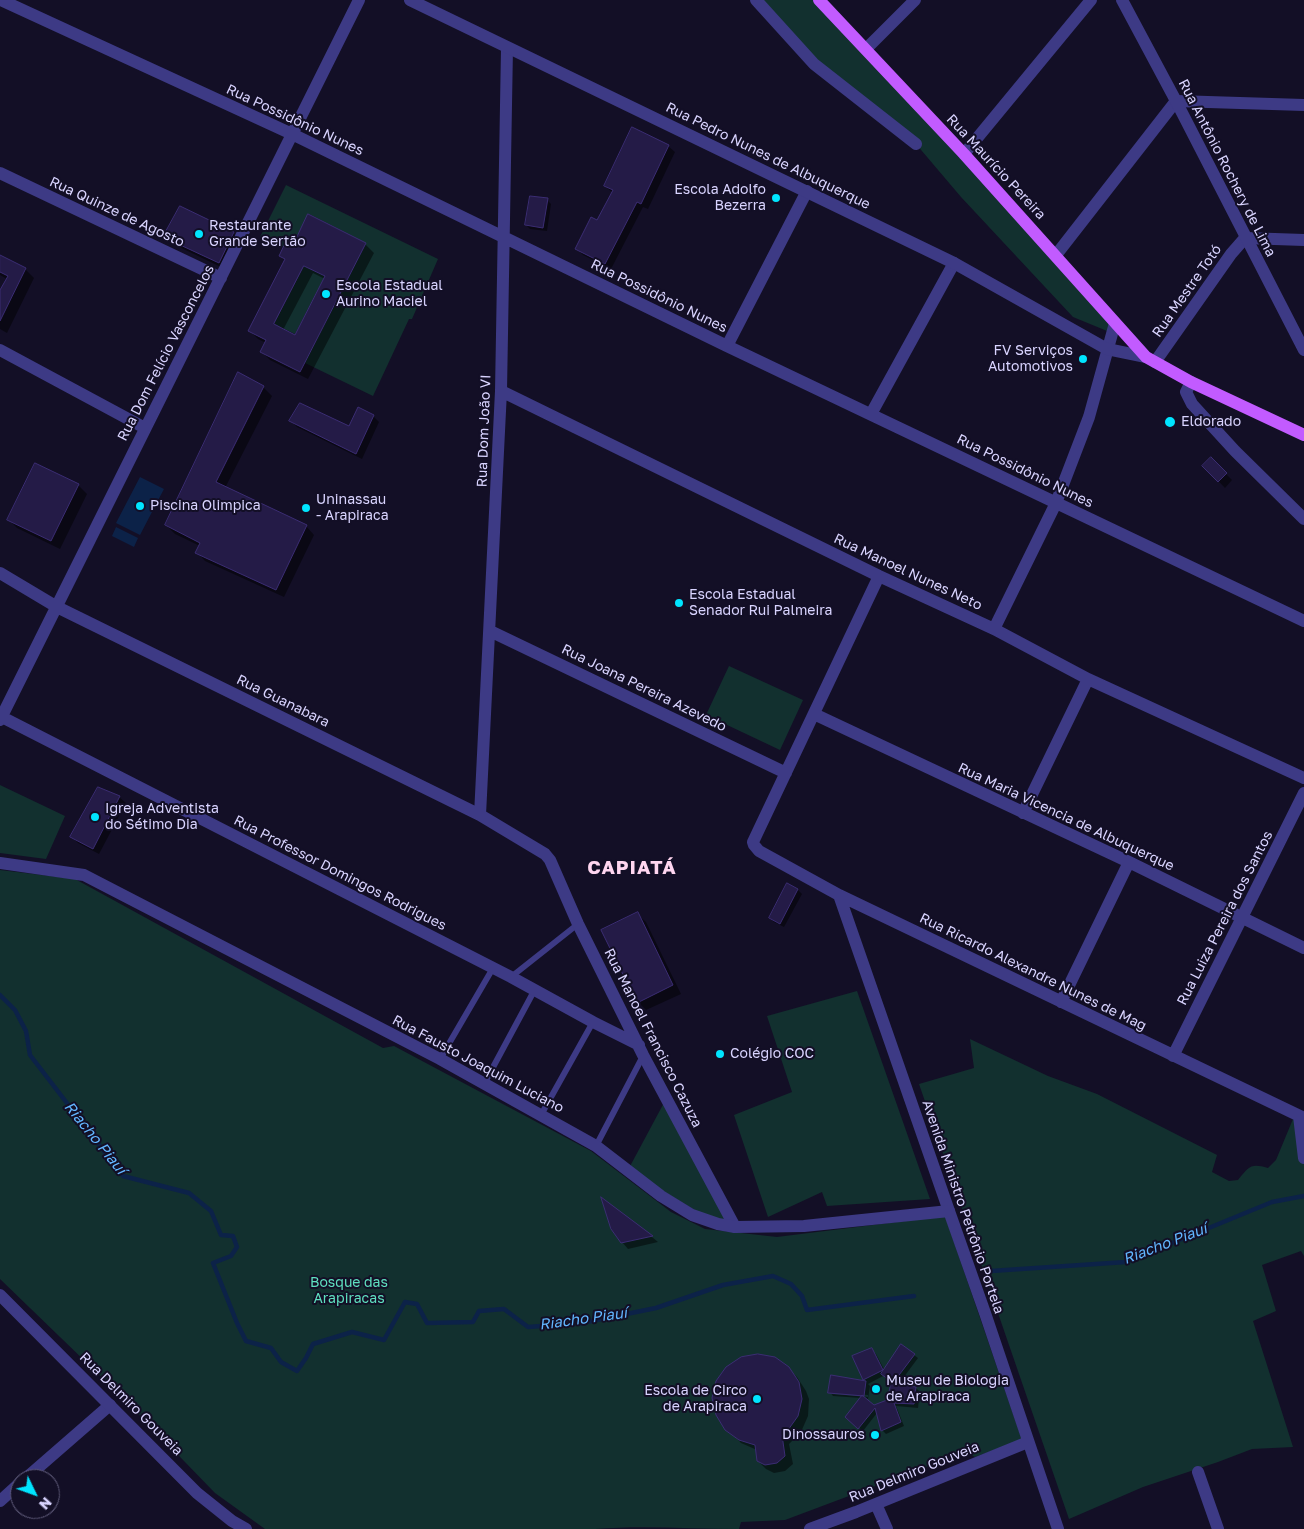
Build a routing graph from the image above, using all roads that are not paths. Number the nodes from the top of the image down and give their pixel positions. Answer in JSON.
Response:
{"nodes":[{"id":1,"x":1,"y":0,"type":"edge"},
{"id":2,"x":359,"y":0,"type":"edge"},
{"id":3,"x":410,"y":0,"type":"edge"},
{"id":4,"x":756,"y":0,"type":"edge"},
{"id":5,"x":819,"y":0,"type":"edge"},
{"id":6,"x":915,"y":0,"type":"edge"},
{"id":7,"x":1092,"y":0,"type":"edge"},
{"id":8,"x":1122,"y":0,"type":"edge"},
{"id":9,"x":507,"y":48,"type":"junction"},
{"id":10,"x":866,"y":49,"type":"junction"},
{"id":11,"x":1176,"y":101,"type":"junction"},
{"id":12,"x":1304,"y":105,"type":"edge"},
{"id":13,"x":292,"y":134,"type":"junction"},
{"id":14,"x":916,"y":144,"type":"dead end"},
{"id":15,"x":964,"y":154,"type":"junction"},
{"id":16,"x":0,"y":173,"type":"edge"},
{"id":17,"x":807,"y":191,"type":"junction"},
{"id":18,"x":504,"y":238,"type":"junction"},
{"id":19,"x":1245,"y":238,"type":"junction"},
{"id":20,"x":1304,"y":240,"type":"edge"},
{"id":21,"x":1056,"y":254,"type":"junction"},
{"id":22,"x":954,"y":263,"type":"junction"},
{"id":23,"x":221,"y":278,"type":"junction"},
{"id":24,"x":1115,"y":323,"type":"junction"},
{"id":25,"x":727,"y":346,"type":"junction"},
{"id":26,"x":1107,"y":349,"type":"junction"},
{"id":27,"x":0,"y":350,"type":"edge"},
{"id":28,"x":1304,"y":350,"type":"edge"},
{"id":29,"x":1151,"y":359,"type":"junction"},
{"id":30,"x":1191,"y":382,"type":"junction"},
{"id":31,"x":501,"y":391,"type":"junction"},
{"id":32,"x":871,"y":414,"type":"junction"},
{"id":33,"x":145,"y":428,"type":"junction"},
{"id":34,"x":1304,"y":435,"type":"edge"},
{"id":35,"x":1056,"y":503,"type":"junction"},
{"id":36,"x":1304,"y":519,"type":"edge"},
{"id":37,"x":0,"y":573,"type":"edge"},
{"id":38,"x":880,"y":576,"type":"junction"},
{"id":39,"x":58,"y":607,"type":"junction"},
{"id":40,"x":1304,"y":621,"type":"edge"},
{"id":41,"x":994,"y":629,"type":"junction"},
{"id":42,"x":490,"y":631,"type":"junction"},
{"id":43,"x":1088,"y":679,"type":"junction"},
{"id":44,"x":814,"y":714,"type":"junction"},
{"id":45,"x":1,"y":717,"type":"edge"},
{"id":46,"x":786,"y":773,"type":"junction"},
{"id":47,"x":1304,"y":778,"type":"edge"},
{"id":48,"x":1304,"y":793,"type":"edge"},
{"id":49,"x":1023,"y":813,"type":"junction"},
{"id":50,"x":480,"y":815,"type":"junction"},
{"id":51,"x":550,"y":860,"type":"joint"},
{"id":52,"x":1129,"y":862,"type":"junction"},
{"id":53,"x":0,"y":863,"type":"edge"},
{"id":54,"x":839,"y":895,"type":"junction"},
{"id":55,"x":1242,"y":919,"type":"junction"},
{"id":56,"x":578,"y":924,"type":"junction"},
{"id":57,"x":1304,"y":948,"type":"edge"},
{"id":58,"x":493,"y":968,"type":"junction"},
{"id":59,"x":511,"y":977,"type":"junction"},
{"id":60,"x":534,"y":991,"type":"junction"},
{"id":61,"x":1061,"y":1002,"type":"junction"},
{"id":62,"x":592,"y":1022,"type":"junction"},
{"id":63,"x":641,"y":1050,"type":"junction"},
{"id":64,"x":1173,"y":1056,"type":"junction"},
{"id":65,"x":440,"y":1059,"type":"junction"},
{"id":66,"x":484,"y":1084,"type":"junction"},
{"id":67,"x":541,"y":1115,"type":"junction"},
{"id":68,"x":1302,"y":1117,"type":"edge"},
{"id":69,"x":596,"y":1146,"type":"junction"},
{"id":70,"x":1304,"y":1158,"type":"edge"},
{"id":71,"x":949,"y":1211,"type":"junction"},
{"id":72,"x":734,"y":1227,"type":"junction"},
{"id":73,"x":0,"y":1295,"type":"edge"},
{"id":74,"x":110,"y":1405,"type":"junction"},
{"id":75,"x":1028,"y":1442,"type":"junction"},
{"id":76,"x":36,"y":1469,"type":"edge"},
{"id":77,"x":1198,"y":1472,"type":"dead end"},
{"id":78,"x":10,"y":1492,"type":"edge"},
{"id":79,"x":0,"y":1501,"type":"edge"},
{"id":80,"x":876,"y":1504,"type":"junction"},
{"id":81,"x":246,"y":1529,"type":"edge"},
{"id":82,"x":810,"y":1529,"type":"edge"},
{"id":83,"x":887,"y":1529,"type":"edge"},
{"id":84,"x":1058,"y":1529,"type":"edge"},
{"id":85,"x":1218,"y":1529,"type":"edge"}],
"edges":[{"from":1,"to":13,"type":"street","name":"Rua Possidônio Nunes"},
{"from":2,"to":13,"type":"street","name":"Rua Dom Felício Vasconcelos"},
{"from":3,"to":9,"type":"street","name":"Rua Pedro Nunes de Albuquerque"},
{"from":4,"to":14,"type":"street"},
{"from":5,"to":10,"type":"main road","name":"Rua Maurício Pereira"},
{"from":6,"to":10,"type":"street"},
{"from":7,"to":15,"type":"street"},
{"from":8,"to":11,"type":"street","name":"Rua Antônio Rochery de Lima"},
{"from":9,"to":17,"type":"street","name":"Rua Pedro Nunes de Albuquerque"},
{"from":9,"to":18,"type":"street","name":"Rua Dom João VI"},
{"from":10,"to":15,"type":"main road","name":"Rua Maurício Pereira"},
{"from":11,"to":12,"type":"street"},
{"from":11,"to":19,"type":"street","name":"Rua Antônio Rochery de Lima"},
{"from":11,"to":21,"type":"street"},
{"from":13,"to":18,"type":"street","name":"Rua Possidônio Nunes"},
{"from":13,"to":23,"type":"street","name":"Rua Dom Felício Vasconcelos"},
{"from":15,"to":21,"type":"main road","name":"Rua Maurício Pereira"},
{"from":16,"to":23,"type":"street","name":"Rua Quinze de Agosto"},
{"from":17,"to":22,"type":"street","name":"Rua Pedro Nunes de Albuquerque"},
{"from":17,"to":25,"type":"street"},
{"from":18,"to":25,"type":"street","name":"Rua Possidônio Nunes"},
{"from":18,"to":31,"type":"street","name":"Rua Dom João VI"},
{"from":19,"to":20,"type":"street"},
{"from":19,"to":28,"type":"street","name":"Rua Antônio Rochery de Lima"},
{"from":19,"to":29,"type":"street","name":"Rua Mestre Totó"},
{"from":21,"to":24,"type":"main road","name":"Rua Maurício Pereira"},
{"from":22,"to":26,"type":"street","name":"Rua Pedro Nunes de Albuquerque"},
{"from":22,"to":32,"type":"street"},
{"from":23,"to":33,"type":"street","name":"Rua Dom Felício Vasconcelos"},
{"from":24,"to":26,"type":"street"},
{"from":24,"to":29,"type":"main road","name":"Rua Maurício Pereira"},
{"from":25,"to":32,"type":"street","name":"Rua Possidônio Nunes"},
{"from":26,"to":29,"type":"street","name":"Rua Pedro Nunes de Albuquerque"},
{"from":26,"to":35,"type":"street"},
{"from":27,"to":33,"type":"street"},
{"from":29,"to":30,"type":"main road","name":"Rua Maurício Pereira"},
{"from":30,"to":34,"type":"main road","name":"Rua Maurício Pereira"},
{"from":30,"to":36,"type":"street"},
{"from":31,"to":38,"type":"street","name":"Rua Manoel Nunes Neto"},
{"from":31,"to":42,"type":"street","name":"Rua Dom João VI"},
{"from":32,"to":35,"type":"street","name":"Rua Possidônio Nunes"},
{"from":33,"to":39,"type":"street","name":"Rua Dom Felício Vasconcelos"},
{"from":35,"to":40,"type":"street","name":"Rua Possidônio Nunes"},
{"from":35,"to":41,"type":"street"},
{"from":37,"to":39,"type":"street","name":"Rua Guanabara"},
{"from":38,"to":41,"type":"street","name":"Rua Manoel Nunes Neto"},
{"from":38,"to":44,"type":"street"},
{"from":39,"to":45,"type":"street","name":"Rua Dom Felício Vasconcelos"},
{"from":39,"to":50,"type":"street","name":"Rua Guanabara"},
{"from":41,"to":43,"type":"street","name":"Rua Manoel Nunes Neto"},
{"from":42,"to":46,"type":"street","name":"Rua Joana Pereira Azevedo"},
{"from":42,"to":50,"type":"street","name":"Rua Dom João VI"},
{"from":43,"to":47,"type":"street","name":"Rua Manoel Nunes Neto"},
{"from":43,"to":49,"type":"street"},
{"from":44,"to":46,"type":"street"},
{"from":44,"to":49,"type":"street","name":"Rua Maria Vicencia de Albuquerque"},
{"from":45,"to":58,"type":"street","name":"Rua Professor Domingos Rodrigues"},
{"from":46,"to":54,"type":"street","name":"Rua Ricardo Alexandre Nunes de Mag"},
{"from":48,"to":55,"type":"street","name":"Rua Luiza Pereira dos Santos"},
{"from":49,"to":52,"type":"street","name":"Rua Maria Vicencia de Albuquerque"},
{"from":50,"to":51,"type":"street","name":"Rua Guanabara"},
{"from":51,"to":56,"type":"street","name":"Rua Manoel Francisco Cazuza"},
{"from":52,"to":55,"type":"street","name":"Rua Maria Vicencia de Albuquerque"},
{"from":52,"to":61,"type":"street"},
{"from":53,"to":65,"type":"street","name":"Rua Fausto Joaquim Luciano"},
{"from":54,"to":61,"type":"street","name":"Rua Ricardo Alexandre Nunes de Mag"},
{"from":54,"to":71,"type":"street","name":"Avenida Ministro Petrônio Portela"},
{"from":55,"to":57,"type":"street","name":"Rua Maria Vicencia de Albuquerque"},
{"from":55,"to":64,"type":"street","name":"Rua Luiza Pereira dos Santos"},
{"from":56,"to":59,"type":"lane"},
{"from":56,"to":63,"type":"street","name":"Rua Manoel Francisco Cazuza"},
{"from":58,"to":59,"type":"street","name":"Rua Professor Domingos Rodrigues"},
{"from":58,"to":65,"type":"lane"},
{"from":59,"to":60,"type":"street","name":"Rua Professor Domingos Rodrigues"},
{"from":60,"to":62,"type":"street","name":"Rua Professor Domingos Rodrigues"},
{"from":60,"to":66,"type":"lane"},
{"from":61,"to":64,"type":"street","name":"Rua Ricardo Alexandre Nunes de Mag"},
{"from":62,"to":63,"type":"street","name":"Rua Professor Domingos Rodrigues"},
{"from":62,"to":67,"type":"lane"},
{"from":63,"to":69,"type":"lane"},
{"from":63,"to":72,"type":"street","name":"Rua Manoel Francisco Cazuza"},
{"from":64,"to":68,"type":"street","name":"Rua Ricardo Alexandre Nunes de Mag"},
{"from":65,"to":66,"type":"street","name":"Rua Fausto Joaquim Luciano"},
{"from":66,"to":67,"type":"street","name":"Rua Fausto Joaquim Luciano"},
{"from":67,"to":69,"type":"street","name":"Rua Fausto Joaquim Luciano"},
{"from":68,"to":70,"type":"street"},
{"from":69,"to":72,"type":"street","name":"Rua Fausto Joaquim Luciano"},
{"from":71,"to":72,"type":"street","name":"Rua Fausto Joaquim Luciano"},
{"from":71,"to":75,"type":"street","name":"Avenida Ministro Petrônio Portela"},
{"from":73,"to":74,"type":"street","name":"Rua Delmiro Gouveia"},
{"from":74,"to":76,"type":"street"},
{"from":74,"to":81,"type":"street","name":"Rua Delmiro Gouveia"},
{"from":75,"to":80,"type":"street","name":"Rua Delmiro Gouveia"},
{"from":75,"to":84,"type":"street","name":"Avenida Ministro Petrônio Portela"},
{"from":77,"to":85,"type":"street"},
{"from":78,"to":79,"type":"street"},
{"from":80,"to":82,"type":"street","name":"Rua Delmiro Gouveia"},
{"from":80,"to":83,"type":"street"}]}
